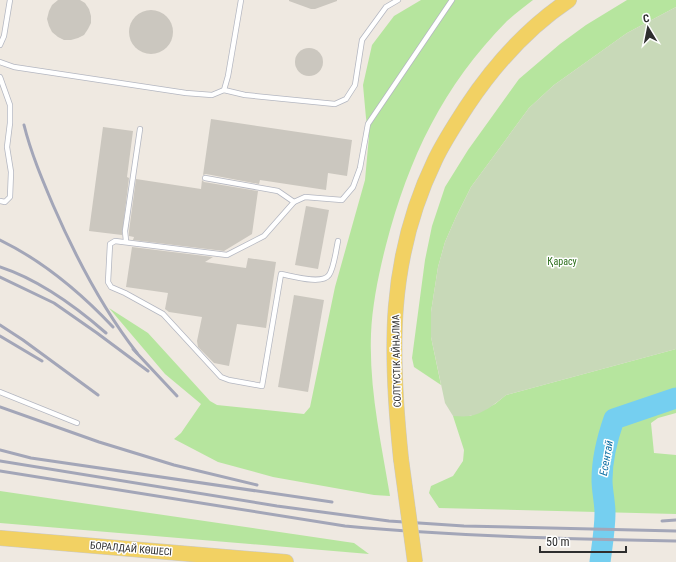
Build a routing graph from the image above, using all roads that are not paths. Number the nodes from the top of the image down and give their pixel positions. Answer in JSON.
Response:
{"nodes":[{"id":1,"x":10,"y":0,"type":"edge"},
{"id":2,"x":241,"y":0,"type":"edge"},
{"id":3,"x":398,"y":0,"type":"edge"},
{"id":4,"x":452,"y":0,"type":"edge"},
{"id":5,"x":569,"y":0,"type":"edge"},
{"id":6,"x":0,"y":45,"type":"edge"},
{"id":7,"x":0,"y":62,"type":"edge"},
{"id":8,"x":0,"y":77,"type":"edge"},
{"id":9,"x":224,"y":90,"type":"junction"},
{"id":10,"x":140,"y":129,"type":"dead end"},
{"id":11,"x":206,"y":178,"type":"dead end"},
{"id":12,"x":0,"y":201,"type":"edge"},
{"id":13,"x":294,"y":202,"type":"junction"},
{"id":14,"x":126,"y":241,"type":"junction"},
{"id":15,"x":338,"y":242,"type":"dead end"},
{"id":16,"x":0,"y":392,"type":"edge"},
{"id":17,"x":78,"y":423,"type":"dead end"},
{"id":18,"x":0,"y":538,"type":"edge"},
{"id":19,"x":256,"y":560,"type":"edge"},
{"id":20,"x":286,"y":562,"type":"edge"},
{"id":21,"x":415,"y":562,"type":"edge"}],
"edges":[{"from":1,"to":6,"type":"lane"},
{"from":2,"to":9,"type":"lane"},
{"from":3,"to":9,"type":"lane"},
{"from":4,"to":13,"type":"lane"},
{"from":5,"to":21,"type":"main road","name":"СОЛТҮСТІК АЙНАЛМА","bridge":true},
{"from":7,"to":9,"type":"lane"},
{"from":8,"to":12,"type":"lane"},
{"from":10,"to":14,"type":"lane"},
{"from":11,"to":13,"type":"lane"},
{"from":13,"to":14,"type":"lane"},
{"from":14,"to":15,"type":"lane"},
{"from":16,"to":17,"type":"lane"},
{"from":18,"to":19,"type":"main road","name":"БОРАЛДАЙ КӨШЕСІ"},
{"from":19,"to":20,"type":"main road","name":"БОРАЛДАЙ КӨШЕСІ"}]}
